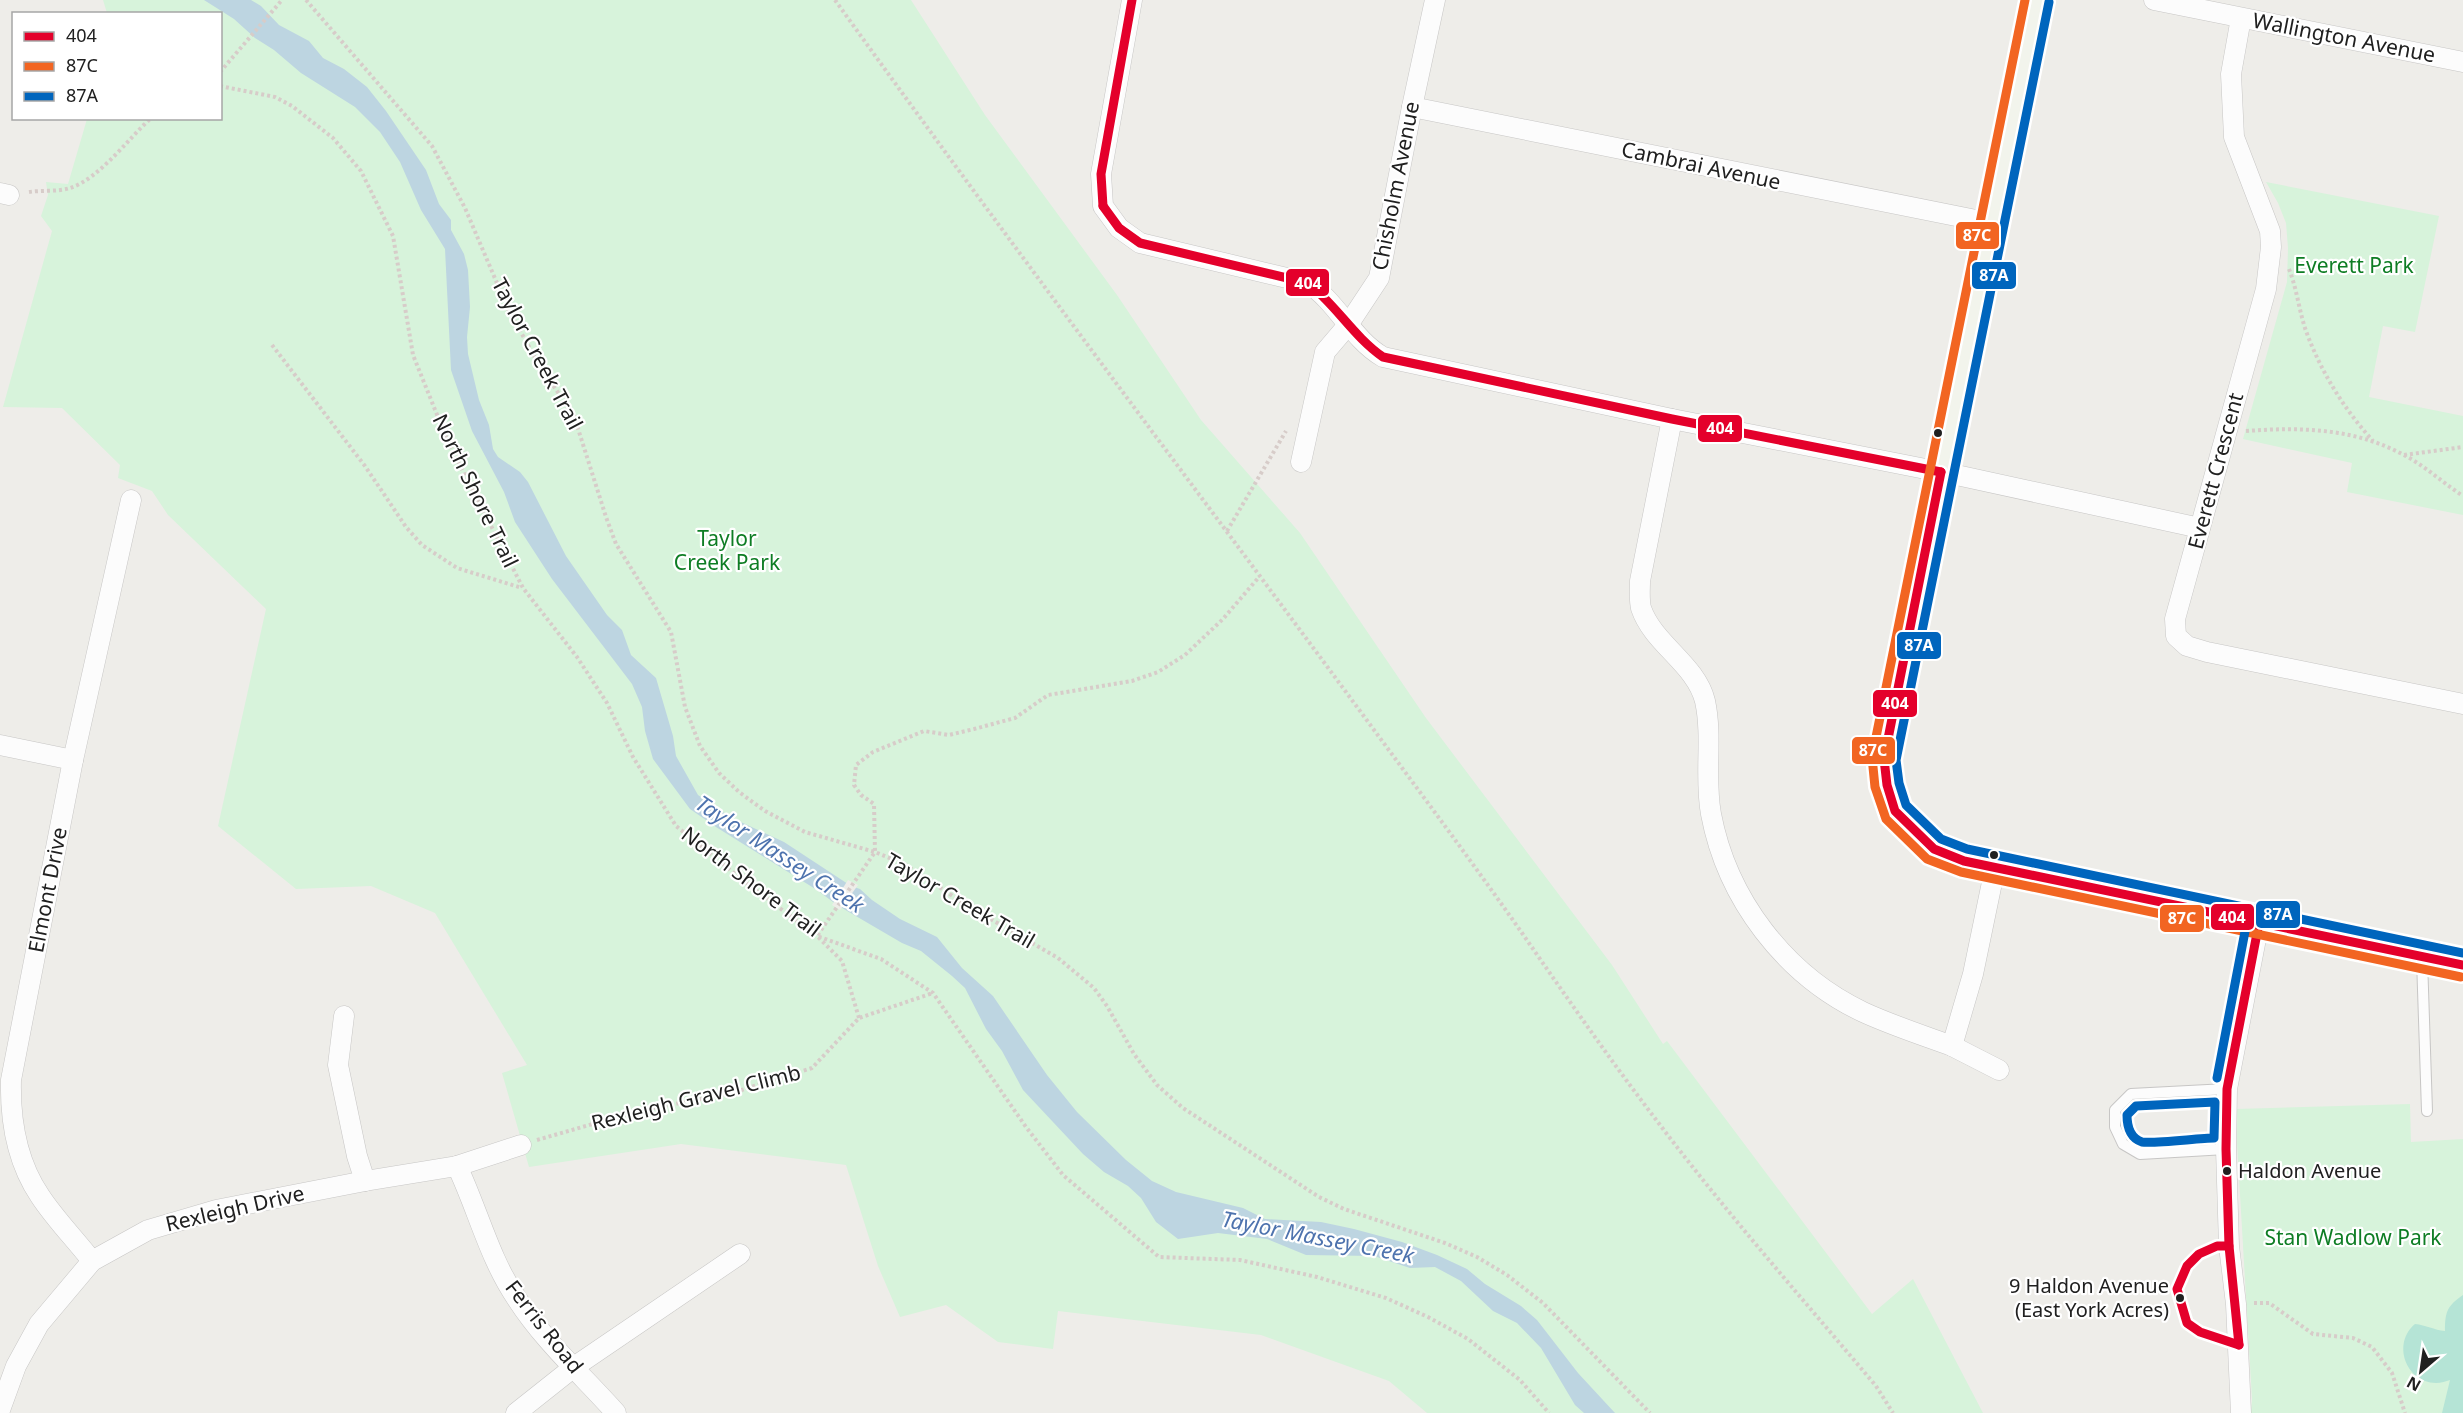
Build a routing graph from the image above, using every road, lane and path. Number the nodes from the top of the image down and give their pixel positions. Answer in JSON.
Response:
{"nodes":[{"id":1,"x":306,"y":0,"type":"edge"},
{"id":2,"x":835,"y":0,"type":"edge"},
{"id":3,"x":1132,"y":0,"type":"edge"},
{"id":4,"x":1435,"y":0,"type":"edge"},
{"id":5,"x":2037,"y":0,"type":"edge"},
{"id":6,"x":2154,"y":0,"type":"edge"},
{"id":7,"x":280,"y":1,"type":"edge"},
{"id":8,"x":2241,"y":18,"type":"junction"},
{"id":9,"x":2463,"y":62,"type":"edge"},
{"id":10,"x":222,"y":70,"type":"edge"},
{"id":11,"x":222,"y":86,"type":"edge"},
{"id":12,"x":1412,"y":107,"type":"junction"},
{"id":13,"x":149,"y":120,"type":"edge"},
{"id":14,"x":4,"y":194,"type":"edge"},
{"id":15,"x":1990,"y":223,"type":"junction"},
{"id":16,"x":2286,"y":263,"type":"dead end"},
{"id":17,"x":1348,"y":325,"type":"junction"},
{"id":18,"x":272,"y":345,"type":"dead end"},
{"id":19,"x":1672,"y":419,"type":"junction"},
{"id":20,"x":1292,"y":423,"type":"dead end"},
{"id":21,"x":2242,"y":432,"type":"dead end"},
{"id":22,"x":2373,"y":441,"type":"junction"},
{"id":23,"x":2463,"y":447,"type":"edge"},
{"id":24,"x":2404,"y":455,"type":"junction"},
{"id":25,"x":1301,"y":462,"type":"dead end"},
{"id":26,"x":1941,"y":472,"type":"junction"},
{"id":27,"x":2463,"y":496,"type":"edge"},
{"id":28,"x":131,"y":500,"type":"dead end"},
{"id":29,"x":2200,"y":528,"type":"junction"},
{"id":30,"x":1227,"y":531,"type":"junction"},
{"id":31,"x":1259,"y":577,"type":"junction"},
{"id":32,"x":523,"y":588,"type":"junction"},
{"id":33,"x":2463,"y":704,"type":"edge"},
{"id":34,"x":0,"y":745,"type":"edge"},
{"id":35,"x":73,"y":760,"type":"junction"},
{"id":36,"x":875,"y":852,"type":"junction"},
{"id":37,"x":1995,"y":868,"type":"junction"},
{"id":38,"x":2259,"y":922,"type":"junction"},
{"id":39,"x":817,"y":936,"type":"junction"},
{"id":40,"x":2421,"y":955,"type":"junction"},
{"id":41,"x":2463,"y":965,"type":"edge"},
{"id":42,"x":933,"y":993,"type":"junction"},
{"id":43,"x":344,"y":1016,"type":"dead end"},
{"id":44,"x":859,"y":1018,"type":"junction"},
{"id":45,"x":1952,"y":1046,"type":"junction"},
{"id":46,"x":1999,"y":1070,"type":"dead end"},
{"id":47,"x":2227,"y":1089,"type":"junction"},
{"id":48,"x":2427,"y":1111,"type":"dead end"},
{"id":49,"x":521,"y":1145,"type":"joint"},
{"id":50,"x":2226,"y":1149,"type":"junction"},
{"id":51,"x":457,"y":1166,"type":"junction"},
{"id":52,"x":365,"y":1181,"type":"junction"},
{"id":53,"x":2229,"y":1246,"type":"junction"},
{"id":54,"x":740,"y":1254,"type":"dead end"},
{"id":55,"x":92,"y":1261,"type":"junction"},
{"id":56,"x":2252,"y":1303,"type":"dead end"},
{"id":57,"x":2239,"y":1345,"type":"junction"},
{"id":58,"x":574,"y":1367,"type":"junction"},
{"id":59,"x":0,"y":1410,"type":"edge"},
{"id":60,"x":516,"y":1413,"type":"edge"},
{"id":61,"x":616,"y":1413,"type":"edge"},
{"id":62,"x":1549,"y":1413,"type":"edge"},
{"id":63,"x":1650,"y":1413,"type":"edge"},
{"id":64,"x":1893,"y":1413,"type":"edge"},
{"id":65,"x":2241,"y":1413,"type":"edge"},
{"id":66,"x":2405,"y":1413,"type":"edge"}],
"edges":[{"from":1,"to":36,"type":"path","name":"Taylor Creek Trail"},
{"from":2,"to":30,"type":"path"},
{"from":3,"to":17,"type":"street"},
{"from":4,"to":12,"type":"street","name":"Chisholm Avenue"},
{"from":5,"to":15,"type":"street"},
{"from":6,"to":8,"type":"street","name":"Wallington Avenue"},
{"from":7,"to":10,"type":"path"},
{"from":8,"to":9,"type":"street","name":"Wallington Avenue"},
{"from":8,"to":29,"type":"street","name":"Everett Crescent"},
{"from":11,"to":32,"type":"path","name":"North Shore Trail"},
{"from":12,"to":15,"type":"street","name":"Cambrai Avenue"},
{"from":12,"to":17,"type":"street","name":"Chisholm Avenue"},
{"from":13,"to":14,"type":"path"},
{"from":15,"to":26,"type":"street"},
{"from":16,"to":22,"type":"path"},
{"from":17,"to":19,"type":"street"},
{"from":17,"to":25,"type":"street","name":"Chisholm Avenue"},
{"from":18,"to":32,"type":"path"},
{"from":19,"to":26,"type":"street"},
{"from":19,"to":45,"type":"street"},
{"from":20,"to":30,"type":"path"},
{"from":21,"to":22,"type":"path"},
{"from":22,"to":24,"type":"path"},
{"from":23,"to":24,"type":"path"},
{"from":24,"to":27,"type":"path"},
{"from":26,"to":29,"type":"street"},
{"from":26,"to":37,"type":"street"},
{"from":28,"to":35,"type":"street","name":"Elmont Drive"},
{"from":29,"to":33,"type":"street","name":"Everett Crescent"},
{"from":30,"to":31,"type":"path"},
{"from":31,"to":36,"type":"path"},
{"from":31,"to":64,"type":"path"},
{"from":32,"to":39,"type":"path","name":"North Shore Trail"},
{"from":34,"to":35,"type":"street"},
{"from":35,"to":55,"type":"street","name":"Elmont Drive"},
{"from":36,"to":39,"type":"path"},
{"from":36,"to":63,"type":"path","name":"Taylor Creek Trail"},
{"from":37,"to":38,"type":"street"},
{"from":37,"to":45,"type":"street"},
{"from":38,"to":40,"type":"street"},
{"from":38,"to":47,"type":"street"},
{"from":39,"to":42,"type":"path","name":"North Shore Trail"},
{"from":39,"to":44,"type":"path"},
{"from":40,"to":41,"type":"street"},
{"from":40,"to":48,"type":"lane"},
{"from":42,"to":44,"type":"path"},
{"from":42,"to":62,"type":"path","name":"North Shore Trail"},
{"from":43,"to":52,"type":"street"},
{"from":44,"to":49,"type":"path","name":"Rexleigh Gravel Climb"},
{"from":45,"to":46,"type":"street"},
{"from":47,"to":50,"type":"street"},
{"from":47,"to":50,"type":"lane"},
{"from":49,"to":51,"type":"street","name":"Rexleigh Drive"},
{"from":50,"to":53,"type":"street"},
{"from":51,"to":52,"type":"street","name":"Rexleigh Drive"},
{"from":51,"to":58,"type":"street","name":"Ferris Road"},
{"from":52,"to":55,"type":"street","name":"Rexleigh Drive"},
{"from":53,"to":57,"type":"street"},
{"from":53,"to":57,"type":"lane"},
{"from":54,"to":58,"type":"street"},
{"from":55,"to":59,"type":"street","name":"Rexleigh Drive"},
{"from":56,"to":66,"type":"path"},
{"from":57,"to":65,"type":"street"},
{"from":58,"to":60,"type":"street"},
{"from":58,"to":61,"type":"street","name":"Ferris Road"}]}
